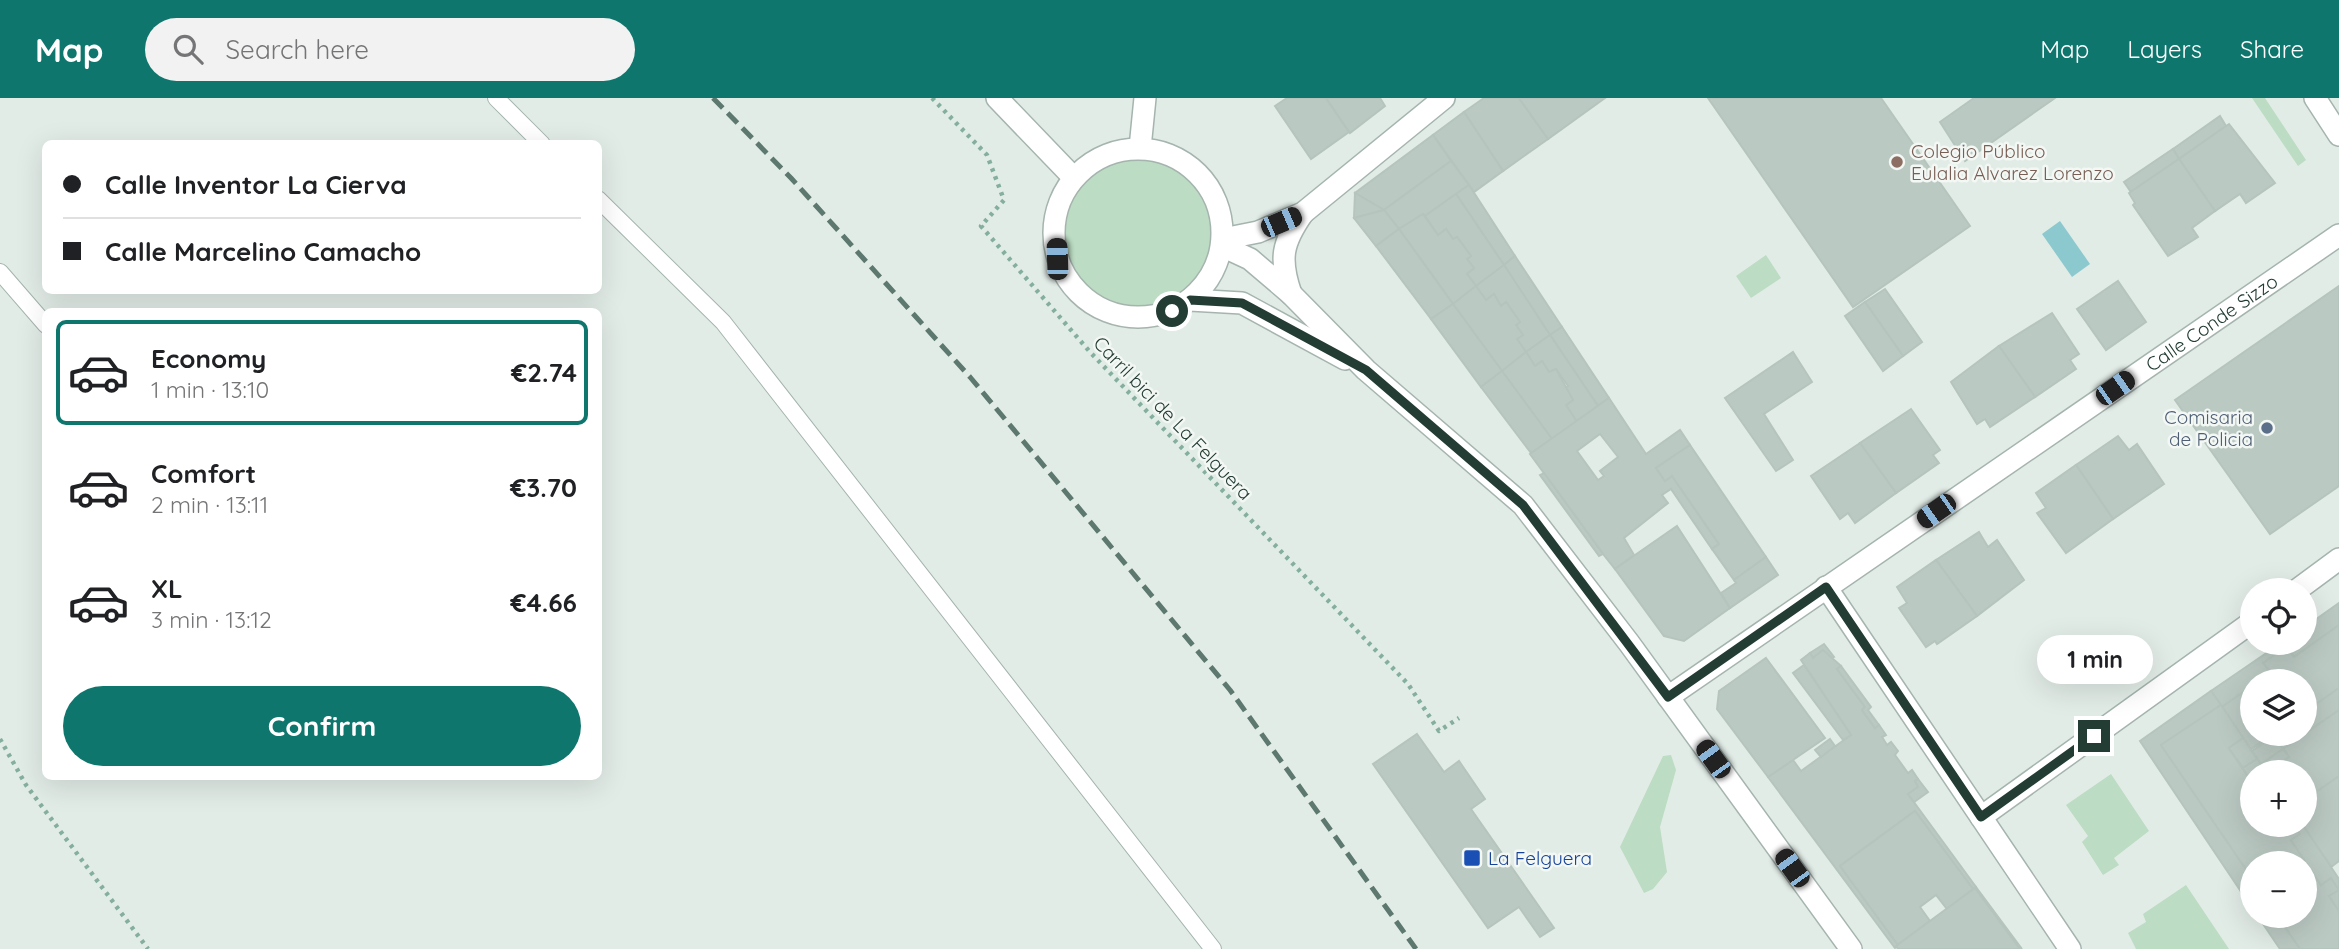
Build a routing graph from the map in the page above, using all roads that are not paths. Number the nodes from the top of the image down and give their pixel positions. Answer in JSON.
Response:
{"nodes":[{"id":1,"x":496,"y":98,"type":"edge"},
{"id":2,"x":997,"y":98,"type":"edge"},
{"id":3,"x":1145,"y":98,"type":"edge"},
{"id":4,"x":1444,"y":98,"type":"edge"},
{"id":5,"x":2315,"y":98,"type":"edge"},
{"id":6,"x":2339,"y":135,"type":"edge"},
{"id":7,"x":538,"y":140,"type":"edge"},
{"id":8,"x":1140,"y":148,"type":"junction"},
{"id":9,"x":1073,"y":177,"type":"junction"},
{"id":10,"x":602,"y":203,"type":"edge"},
{"id":11,"x":1303,"y":213,"type":"junction"},
{"id":12,"x":2339,"y":235,"type":"edge"},
{"id":13,"x":1223,"y":242,"type":"junction"},
{"id":14,"x":0,"y":272,"type":"edge"},
{"id":15,"x":1291,"y":295,"type":"junction"},
{"id":16,"x":1190,"y":300,"type":"junction"},
{"id":17,"x":42,"y":321,"type":"edge"},
{"id":18,"x":1366,"y":370,"type":"junction"},
{"id":19,"x":2339,"y":559,"type":"edge"},
{"id":20,"x":2313,"y":578,"type":"edge"},
{"id":21,"x":1826,"y":587,"type":"junction"},
{"id":22,"x":2240,"y":631,"type":"edge"},
{"id":23,"x":1668,"y":697,"type":"junction"},
{"id":24,"x":1981,"y":817,"type":"junction"},
{"id":25,"x":1213,"y":949,"type":"edge"},
{"id":26,"x":1851,"y":949,"type":"edge"},
{"id":27,"x":2070,"y":949,"type":"edge"}],
"edges":[{"from":1,"to":7,"type":"lane"},
{"from":2,"to":9,"type":"street"},
{"from":3,"to":8,"type":"street"},
{"from":4,"to":11,"type":"street"},
{"from":5,"to":6,"type":"street"},
{"from":8,"to":9,"type":"street"},
{"from":8,"to":13,"type":"street"},
{"from":9,"to":16,"type":"street"},
{"from":10,"to":25,"type":"lane"},
{"from":11,"to":13,"type":"street"},
{"from":11,"to":15,"type":"street"},
{"from":12,"to":21,"type":"street","name":"Calle Conde Sizzo"},
{"from":13,"to":15,"type":"street"},
{"from":13,"to":16,"type":"street"},
{"from":14,"to":17,"type":"lane"},
{"from":15,"to":18,"type":"street"},
{"from":16,"to":18,"type":"street"},
{"from":18,"to":23,"type":"street"},
{"from":19,"to":20,"type":"street"},
{"from":21,"to":23,"type":"street","name":"Calle Conde Sizzo"},
{"from":21,"to":24,"type":"street"},
{"from":22,"to":24,"type":"street"},
{"from":23,"to":26,"type":"street"},
{"from":24,"to":27,"type":"street"}]}
